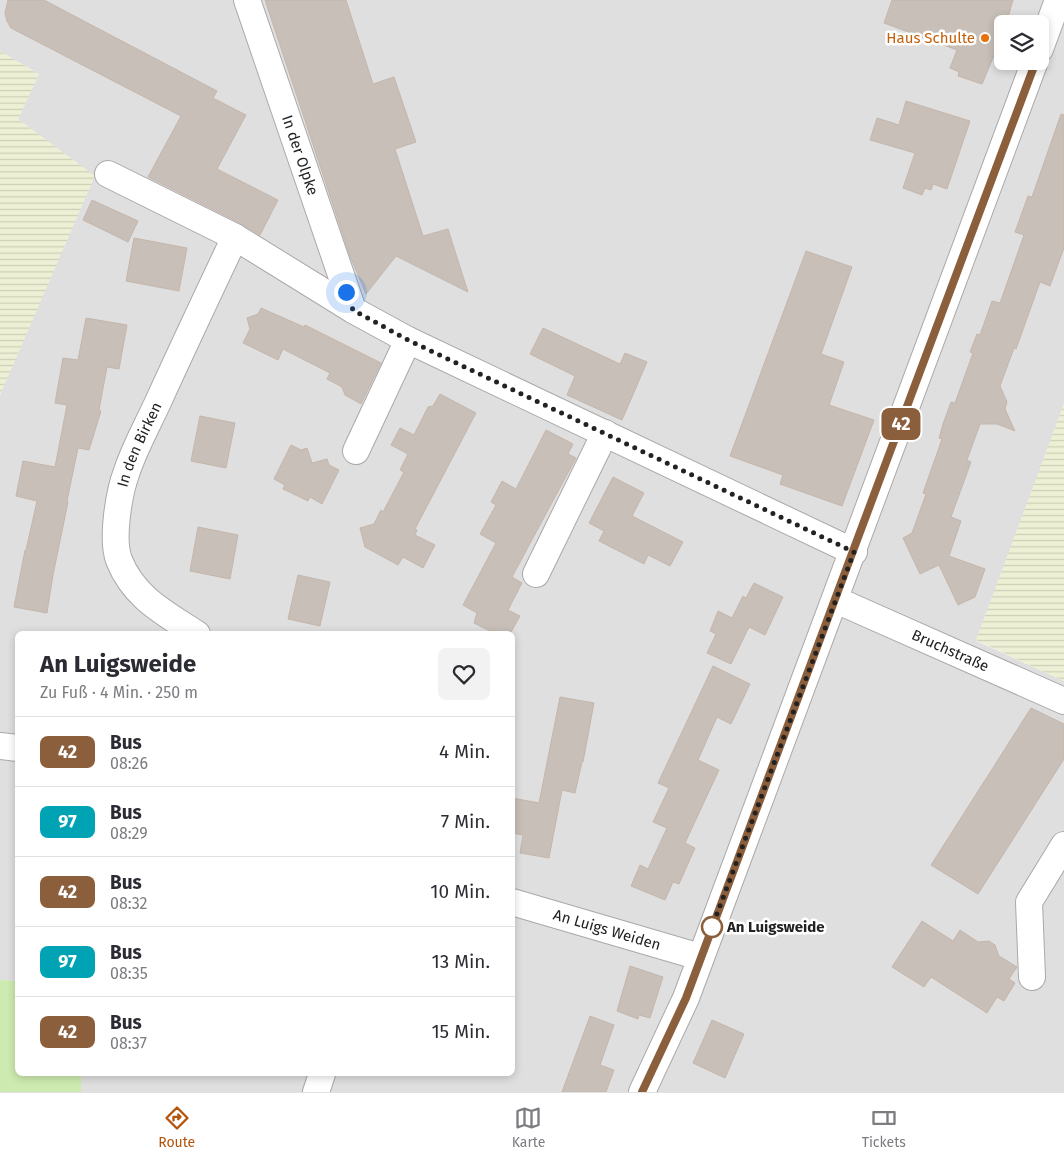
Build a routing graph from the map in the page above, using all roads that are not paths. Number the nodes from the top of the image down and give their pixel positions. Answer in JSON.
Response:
{"nodes":[{"id":1,"x":247,"y":0,"type":"edge"},
{"id":2,"x":1058,"y":0,"type":"edge"},
{"id":3,"x":1049,"y":24,"type":"edge"},
{"id":4,"x":1033,"y":70,"type":"edge"},
{"id":5,"x":108,"y":174,"type":"dead end"},
{"id":6,"x":235,"y":237,"type":"junction"},
{"id":7,"x":353,"y":310,"type":"junction"},
{"id":8,"x":408,"y":340,"type":"junction"},
{"id":9,"x":605,"y":433,"type":"junction"},
{"id":10,"x":356,"y":451,"type":"dead end"},
{"id":11,"x":854,"y":552,"type":"junction"},
{"id":12,"x":536,"y":574,"type":"dead end"},
{"id":13,"x":836,"y":600,"type":"junction"},
{"id":14,"x":193,"y":631,"type":"edge"},
{"id":15,"x":1064,"y":701,"type":"edge"},
{"id":16,"x":0,"y":746,"type":"edge"},
{"id":17,"x":15,"y":748,"type":"edge"},
{"id":18,"x":1064,"y":845,"type":"edge"},
{"id":19,"x":515,"y":903,"type":"edge"},
{"id":20,"x":700,"y":957,"type":"junction"},
{"id":21,"x":1032,"y":977,"type":"dead end"},
{"id":22,"x":321,"y":1076,"type":"edge"},
{"id":23,"x":316,"y":1092,"type":"edge"},
{"id":24,"x":642,"y":1092,"type":"edge"}],
"edges":[{"from":1,"to":7,"type":"street","name":"In der Olpke"},
{"from":2,"to":3,"type":"street"},
{"from":4,"to":11,"type":"street"},
{"from":5,"to":6,"type":"street"},
{"from":6,"to":7,"type":"street"},
{"from":6,"to":14,"type":"street","name":"In den Birken"},
{"from":7,"to":8,"type":"street"},
{"from":8,"to":9,"type":"street"},
{"from":8,"to":10,"type":"street"},
{"from":9,"to":11,"type":"street"},
{"from":9,"to":12,"type":"street"},
{"from":11,"to":13,"type":"street"},
{"from":13,"to":15,"type":"street","name":"Bruchstraße"},
{"from":13,"to":20,"type":"street"},
{"from":16,"to":17,"type":"street"},
{"from":18,"to":21,"type":"street"},
{"from":19,"to":20,"type":"street","name":"An Luigs Weiden"},
{"from":20,"to":24,"type":"street"},
{"from":22,"to":23,"type":"street"}]}
